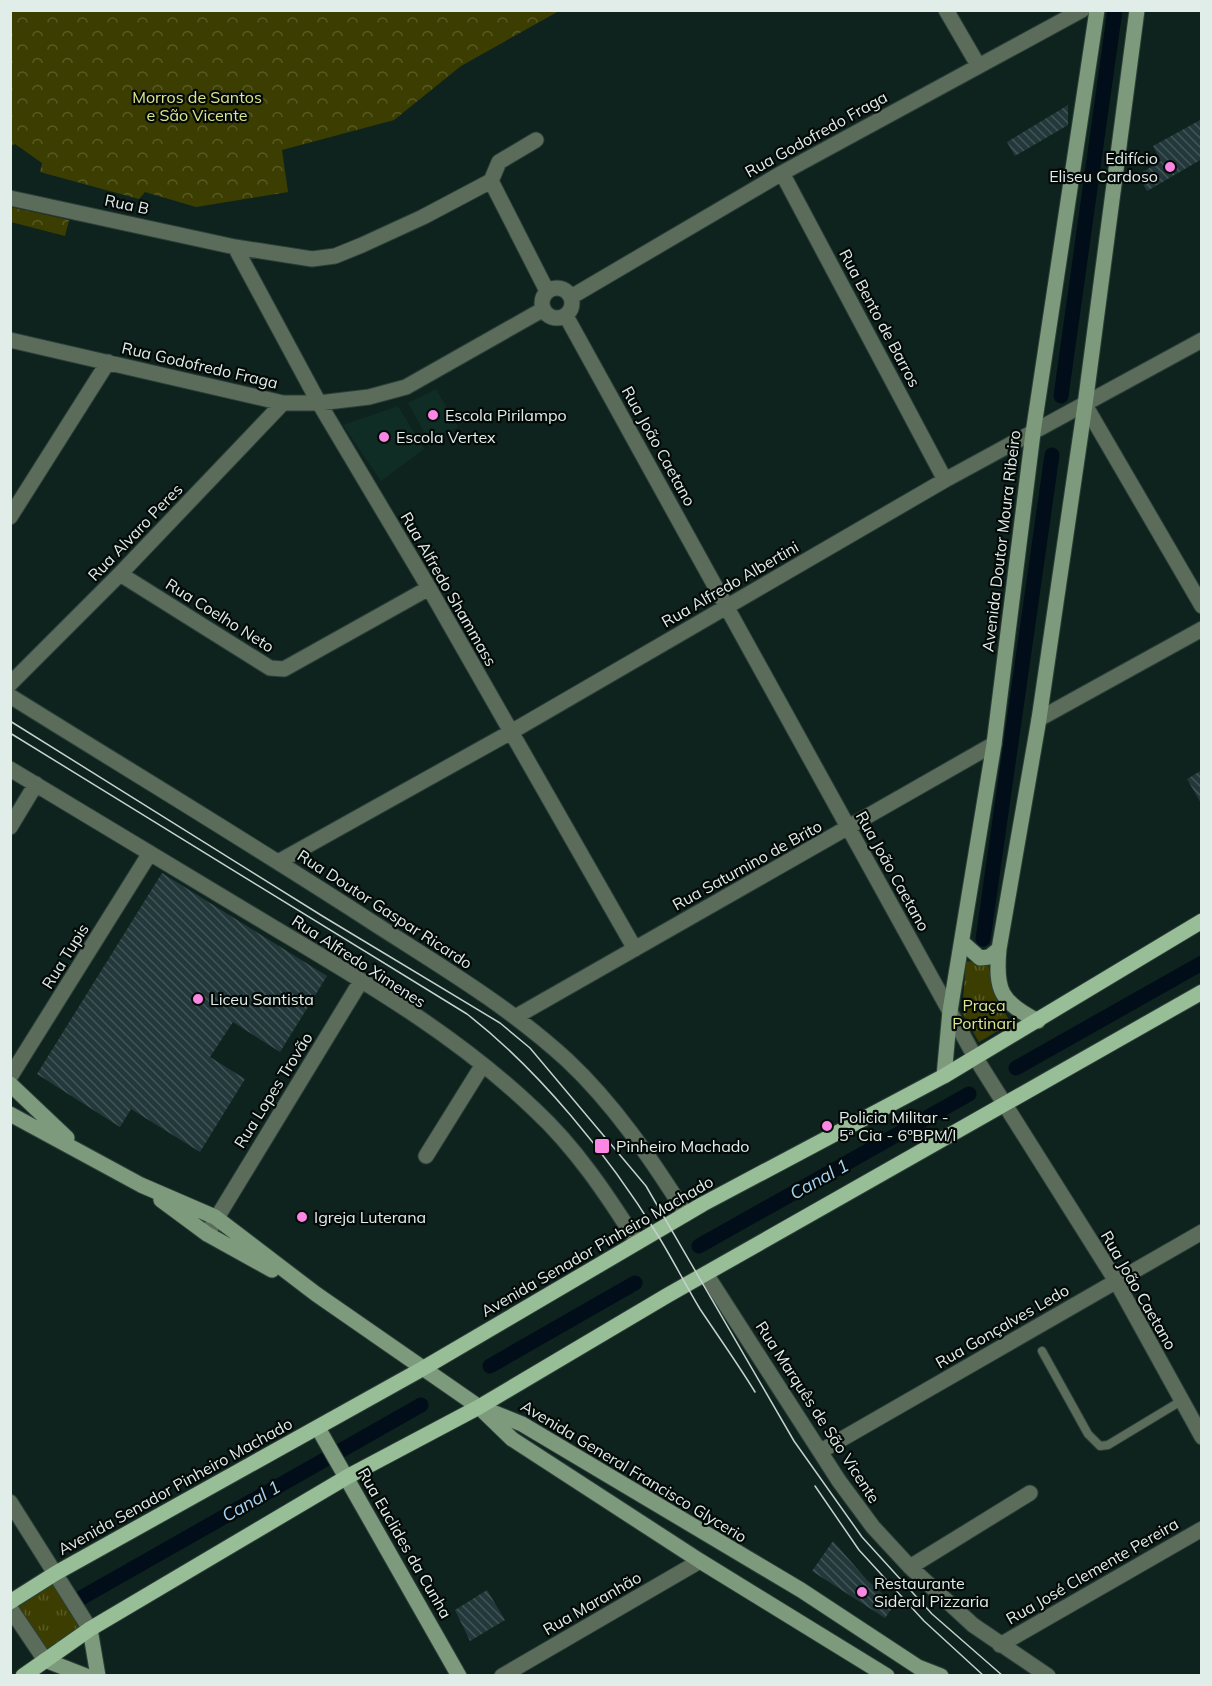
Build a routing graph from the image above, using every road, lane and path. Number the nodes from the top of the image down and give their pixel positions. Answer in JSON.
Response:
{"nodes":[{"id":1,"x":946,"y":10,"type":"edge"},
{"id":2,"x":1082,"y":10,"type":"edge"},
{"id":3,"x":1097,"y":10,"type":"edge"},
{"id":4,"x":1137,"y":10,"type":"edge"},
{"id":5,"x":978,"y":65,"type":"junction"},
{"id":6,"x":536,"y":140,"type":"dead end"},
{"id":7,"x":782,"y":173,"type":"junction"},
{"id":8,"x":491,"y":181,"type":"junction"},
{"id":9,"x":10,"y":198,"type":"edge"},
{"id":10,"x":235,"y":247,"type":"junction"},
{"id":11,"x":548,"y":291,"type":"junction"},
{"id":12,"x":571,"y":297,"type":"junction"},
{"id":13,"x":543,"y":310,"type":"junction"},
{"id":14,"x":566,"y":316,"type":"junction"},
{"id":15,"x":10,"y":340,"type":"edge"},
{"id":16,"x":1202,"y":340,"type":"edge"},
{"id":17,"x":108,"y":362,"type":"junction"},
{"id":18,"x":283,"y":403,"type":"junction"},
{"id":19,"x":319,"y":403,"type":"junction"},
{"id":20,"x":1081,"y":408,"type":"junction"},
{"id":21,"x":1038,"y":430,"type":"junction"},
{"id":22,"x":945,"y":480,"type":"junction"},
{"id":23,"x":10,"y":517,"type":"edge"},
{"id":24,"x":120,"y":574,"type":"junction"},
{"id":25,"x":429,"y":588,"type":"junction"},
{"id":26,"x":1202,"y":606,"type":"edge"},
{"id":27,"x":727,"y":607,"type":"junction"},
{"id":28,"x":1202,"y":629,"type":"edge"},
{"id":29,"x":10,"y":684,"type":"edge"},
{"id":30,"x":10,"y":696,"type":"edge"},
{"id":31,"x":1039,"y":719,"type":"junction"},
{"id":32,"x":511,"y":732,"type":"junction"},
{"id":33,"x":994,"y":744,"type":"junction"},
{"id":34,"x":10,"y":769,"type":"edge"},
{"id":35,"x":36,"y":784,"type":"junction"},
{"id":36,"x":10,"y":827,"type":"edge"},
{"id":37,"x":849,"y":828,"type":"junction"},
{"id":38,"x":150,"y":853,"type":"junction"},
{"id":39,"x":278,"y":862,"type":"junction"},
{"id":40,"x":1202,"y":921,"type":"edge"},
{"id":41,"x":962,"y":942,"type":"junction"},
{"id":42,"x":635,"y":949,"type":"junction"},
{"id":43,"x":999,"y":949,"type":"junction"},
{"id":44,"x":361,"y":981,"type":"junction"},
{"id":45,"x":1202,"y":992,"type":"edge"},
{"id":46,"x":950,"y":1011,"type":"junction"},
{"id":47,"x":517,"y":1016,"type":"junction"},
{"id":48,"x":1038,"y":1021,"type":"junction"},
{"id":49,"x":977,"y":1061,"type":"junction"},
{"id":50,"x":482,"y":1066,"type":"junction"},
{"id":51,"x":944,"y":1076,"type":"junction"},
{"id":52,"x":10,"y":1077,"type":"edge"},
{"id":53,"x":10,"y":1084,"type":"edge"},
{"id":54,"x":1001,"y":1100,"type":"junction"},
{"id":55,"x":10,"y":1114,"type":"edge"},
{"id":56,"x":82,"y":1152,"type":"junction"},
{"id":57,"x":426,"y":1156,"type":"dead end"},
{"id":58,"x":141,"y":1185,"type":"junction"},
{"id":59,"x":686,"y":1214,"type":"junction"},
{"id":60,"x":215,"y":1217,"type":"junction"},
{"id":61,"x":1202,"y":1232,"type":"edge"},
{"id":62,"x":207,"y":1234,"type":"junction"},
{"id":63,"x":637,"y":1242,"type":"junction"},
{"id":64,"x":706,"y":1274,"type":"junction"},
{"id":65,"x":1116,"y":1281,"type":"junction"},
{"id":66,"x":315,"y":1294,"type":"junction"},
{"id":67,"x":1042,"y":1351,"type":"dead end"},
{"id":68,"x":422,"y":1369,"type":"junction"},
{"id":69,"x":1181,"y":1401,"type":"junction"},
{"id":70,"x":479,"y":1407,"type":"junction"},
{"id":71,"x":320,"y":1431,"type":"junction"},
{"id":72,"x":1202,"y":1437,"type":"edge"},
{"id":73,"x":820,"y":1451,"type":"junction"},
{"id":74,"x":347,"y":1477,"type":"junction"},
{"id":75,"x":1030,"y":1493,"type":"dead end"},
{"id":76,"x":10,"y":1502,"type":"edge"},
{"id":77,"x":1202,"y":1529,"type":"edge"},
{"id":78,"x":700,"y":1561,"type":"junction"},
{"id":79,"x":910,"y":1567,"type":"junction"},
{"id":80,"x":58,"y":1576,"type":"junction"},
{"id":81,"x":801,"y":1590,"type":"junction"},
{"id":82,"x":11,"y":1606,"type":"edge"},
{"id":83,"x":90,"y":1629,"type":"junction"},
{"id":84,"x":1000,"y":1645,"type":"junction"},
{"id":85,"x":45,"y":1660,"type":"junction"},
{"id":86,"x":62,"y":1673,"type":"edge"},
{"id":87,"x":23,"y":1676,"type":"edge"},
{"id":88,"x":86,"y":1676,"type":"edge"},
{"id":89,"x":98,"y":1676,"type":"edge"},
{"id":90,"x":459,"y":1676,"type":"edge"},
{"id":91,"x":502,"y":1676,"type":"edge"},
{"id":92,"x":887,"y":1676,"type":"edge"},
{"id":93,"x":941,"y":1676,"type":"edge"},
{"id":94,"x":1048,"y":1676,"type":"edge"}],
"edges":[{"from":1,"to":5,"type":"street"},
{"from":2,"to":5,"type":"street","name":"Rua Godofredo Fraga"},
{"from":3,"to":21,"type":"street","name":"Avenida Doutor Moura Ribeiro"},
{"from":4,"to":20,"type":"street"},
{"from":5,"to":7,"type":"street","name":"Rua Godofredo Fraga"},
{"from":6,"to":8,"type":"street"},
{"from":7,"to":12,"type":"street","name":"Rua Godofredo Fraga"},
{"from":7,"to":22,"type":"street","name":"Rua Bento de Barros"},
{"from":8,"to":10,"type":"street","name":"Rua B"},
{"from":8,"to":11,"type":"street"},
{"from":9,"to":10,"type":"street","name":"Rua B"},
{"from":10,"to":19,"type":"street","name":"Rua Alfredo Shammass"},
{"from":11,"to":12,"type":"street"},
{"from":11,"to":13,"type":"street"},
{"from":12,"to":14,"type":"street"},
{"from":13,"to":14,"type":"street"},
{"from":13,"to":19,"type":"street","name":"Rua Godofredo Fraga"},
{"from":14,"to":27,"type":"street","name":"Rua João Caetano"},
{"from":15,"to":17,"type":"street","name":"Rua Godofredo Fraga"},
{"from":16,"to":20,"type":"street","name":"Rua Alfredo Albertini"},
{"from":17,"to":18,"type":"street","name":"Rua Godofredo Fraga"},
{"from":17,"to":23,"type":"street"},
{"from":18,"to":19,"type":"street","name":"Rua Godofredo Fraga"},
{"from":18,"to":24,"type":"street","name":"Rua Alvaro Peres"},
{"from":19,"to":25,"type":"street","name":"Rua Alfredo Shammass"},
{"from":20,"to":21,"type":"street","name":"Rua Alfredo Albertini"},
{"from":20,"to":26,"type":"street"},
{"from":20,"to":31,"type":"street"},
{"from":21,"to":22,"type":"street","name":"Rua Alfredo Albertini"},
{"from":21,"to":33,"type":"street","name":"Avenida Doutor Moura Ribeiro"},
{"from":22,"to":27,"type":"street","name":"Rua Alfredo Albertini"},
{"from":24,"to":25,"type":"street","name":"Rua Coelho Neto"},
{"from":24,"to":29,"type":"street","name":"Rua Alvaro Peres"},
{"from":25,"to":32,"type":"street","name":"Rua Alfredo Shammass"},
{"from":27,"to":32,"type":"street","name":"Rua Alfredo Albertini"},
{"from":27,"to":37,"type":"street","name":"Rua João Caetano"},
{"from":28,"to":31,"type":"street"},
{"from":30,"to":39,"type":"street","name":"Rua Doutor Gaspar Ricardo"},
{"from":31,"to":43,"type":"street"},
{"from":32,"to":39,"type":"street","name":"Rua Alfredo Albertini"},
{"from":32,"to":42,"type":"street","name":"Rua Alfredo Shammass"},
{"from":33,"to":37,"type":"street","name":"Rua Saturnino de Brito"},
{"from":33,"to":41,"type":"street","name":"Avenida Doutor Moura Ribeiro"},
{"from":34,"to":35,"type":"street","name":"Rua Alfredo Ximenes"},
{"from":35,"to":36,"type":"street"},
{"from":35,"to":38,"type":"street","name":"Rua Alfredo Ximenes"},
{"from":37,"to":42,"type":"street","name":"Rua Saturnino de Brito"},
{"from":37,"to":46,"type":"street","name":"Rua João Caetano"},
{"from":38,"to":44,"type":"street","name":"Rua Alfredo Ximenes"},
{"from":38,"to":52,"type":"street","name":"Rua Tupis"},
{"from":39,"to":47,"type":"street","name":"Rua Doutor Gaspar Ricardo"},
{"from":40,"to":48,"type":"main road","name":"Avenida Senador Pinheiro Machado"},
{"from":41,"to":43,"type":"street"},
{"from":41,"to":46,"type":"street","name":"Avenida Doutor Moura Ribeiro"},
{"from":42,"to":47,"type":"street","name":"Rua Saturnino de Brito"},
{"from":43,"to":48,"type":"street"},
{"from":44,"to":50,"type":"street","name":"Rua Alfredo Ximenes"},
{"from":44,"to":60,"type":"street","name":"Rua Lopes Trovão"},
{"from":45,"to":54,"type":"main road"},
{"from":46,"to":49,"type":"street","name":"Rua João Caetano"},
{"from":46,"to":51,"type":"street","name":"Avenida Doutor Moura Ribeiro"},
{"from":47,"to":59,"type":"street","name":"Rua Doutor Gaspar Ricardo"},
{"from":48,"to":49,"type":"main road","name":"Avenida Senador Pinheiro Machado"},
{"from":49,"to":51,"type":"main road","name":"Avenida Senador Pinheiro Machado"},
{"from":49,"to":54,"type":"street","name":"Rua João Caetano"},
{"from":50,"to":57,"type":"street"},
{"from":50,"to":63,"type":"street","name":"Rua Alfredo Ximenes"},
{"from":51,"to":59,"type":"main road","name":"Avenida Senador Pinheiro Machado"},
{"from":53,"to":56,"type":"street"},
{"from":54,"to":64,"type":"main road"},
{"from":54,"to":65,"type":"street","name":"Rua João Caetano"},
{"from":55,"to":56,"type":"street"},
{"from":56,"to":58,"type":"street"},
{"from":58,"to":60,"type":"street"},
{"from":58,"to":62,"type":"street"},
{"from":59,"to":63,"type":"main road","name":"Avenida Senador Pinheiro Machado"},
{"from":60,"to":62,"type":"street","name":"Rua Lopes Trovão"},
{"from":60,"to":66,"type":"street"},
{"from":61,"to":65,"type":"street","name":"Rua Gonçalves Ledo"},
{"from":62,"to":66,"type":"street"},
{"from":63,"to":68,"type":"main road","name":"Avenida Senador Pinheiro Machado"},
{"from":64,"to":70,"type":"main road"},
{"from":64,"to":73,"type":"street","name":"Rua Marquês de São Vicente"},
{"from":65,"to":69,"type":"street","name":"Rua João Caetano"},
{"from":65,"to":73,"type":"street","name":"Rua Gonçalves Ledo"},
{"from":66,"to":68,"type":"street"},
{"from":67,"to":69,"type":"lane"},
{"from":68,"to":70,"type":"street"},
{"from":68,"to":71,"type":"main road","name":"Avenida Senador Pinheiro Machado"},
{"from":69,"to":72,"type":"street","name":"Rua João Caetano"},
{"from":70,"to":74,"type":"main road"},
{"from":70,"to":78,"type":"street","name":"Avenida General Francisco Glycerio"},
{"from":70,"to":81,"type":"street","name":"Avenida General Francisco Glycerio"},
{"from":71,"to":74,"type":"street","name":"Rua Euclides da Cunha"},
{"from":71,"to":80,"type":"main road","name":"Avenida Senador Pinheiro Machado"},
{"from":73,"to":79,"type":"street","name":"Rua Marquês de São Vicente"},
{"from":74,"to":83,"type":"main road"},
{"from":74,"to":90,"type":"street","name":"Rua Euclides da Cunha"},
{"from":75,"to":79,"type":"street"},
{"from":76,"to":80,"type":"street"},
{"from":77,"to":84,"type":"street","name":"Rua José Clemente Pereira"},
{"from":78,"to":81,"type":"street"},
{"from":78,"to":91,"type":"street","name":"Rua Maranhão"},
{"from":78,"to":92,"type":"street","name":"Avenida General Francisco Glycerio"},
{"from":79,"to":84,"type":"street","name":"Rua Marquês de São Vicente"},
{"from":80,"to":82,"type":"main road","name":"Avenida Senador Pinheiro Machado"},
{"from":80,"to":83,"type":"street"},
{"from":81,"to":93,"type":"street","name":"Avenida General Francisco Glycerio"},
{"from":82,"to":85,"type":"street"},
{"from":83,"to":85,"type":"main road"},
{"from":83,"to":89,"type":"street"},
{"from":84,"to":94,"type":"street","name":"Rua Marquês de São Vicente"},
{"from":85,"to":86,"type":"street"},
{"from":85,"to":87,"type":"main road"},
{"from":86,"to":88,"type":"street"}]}
